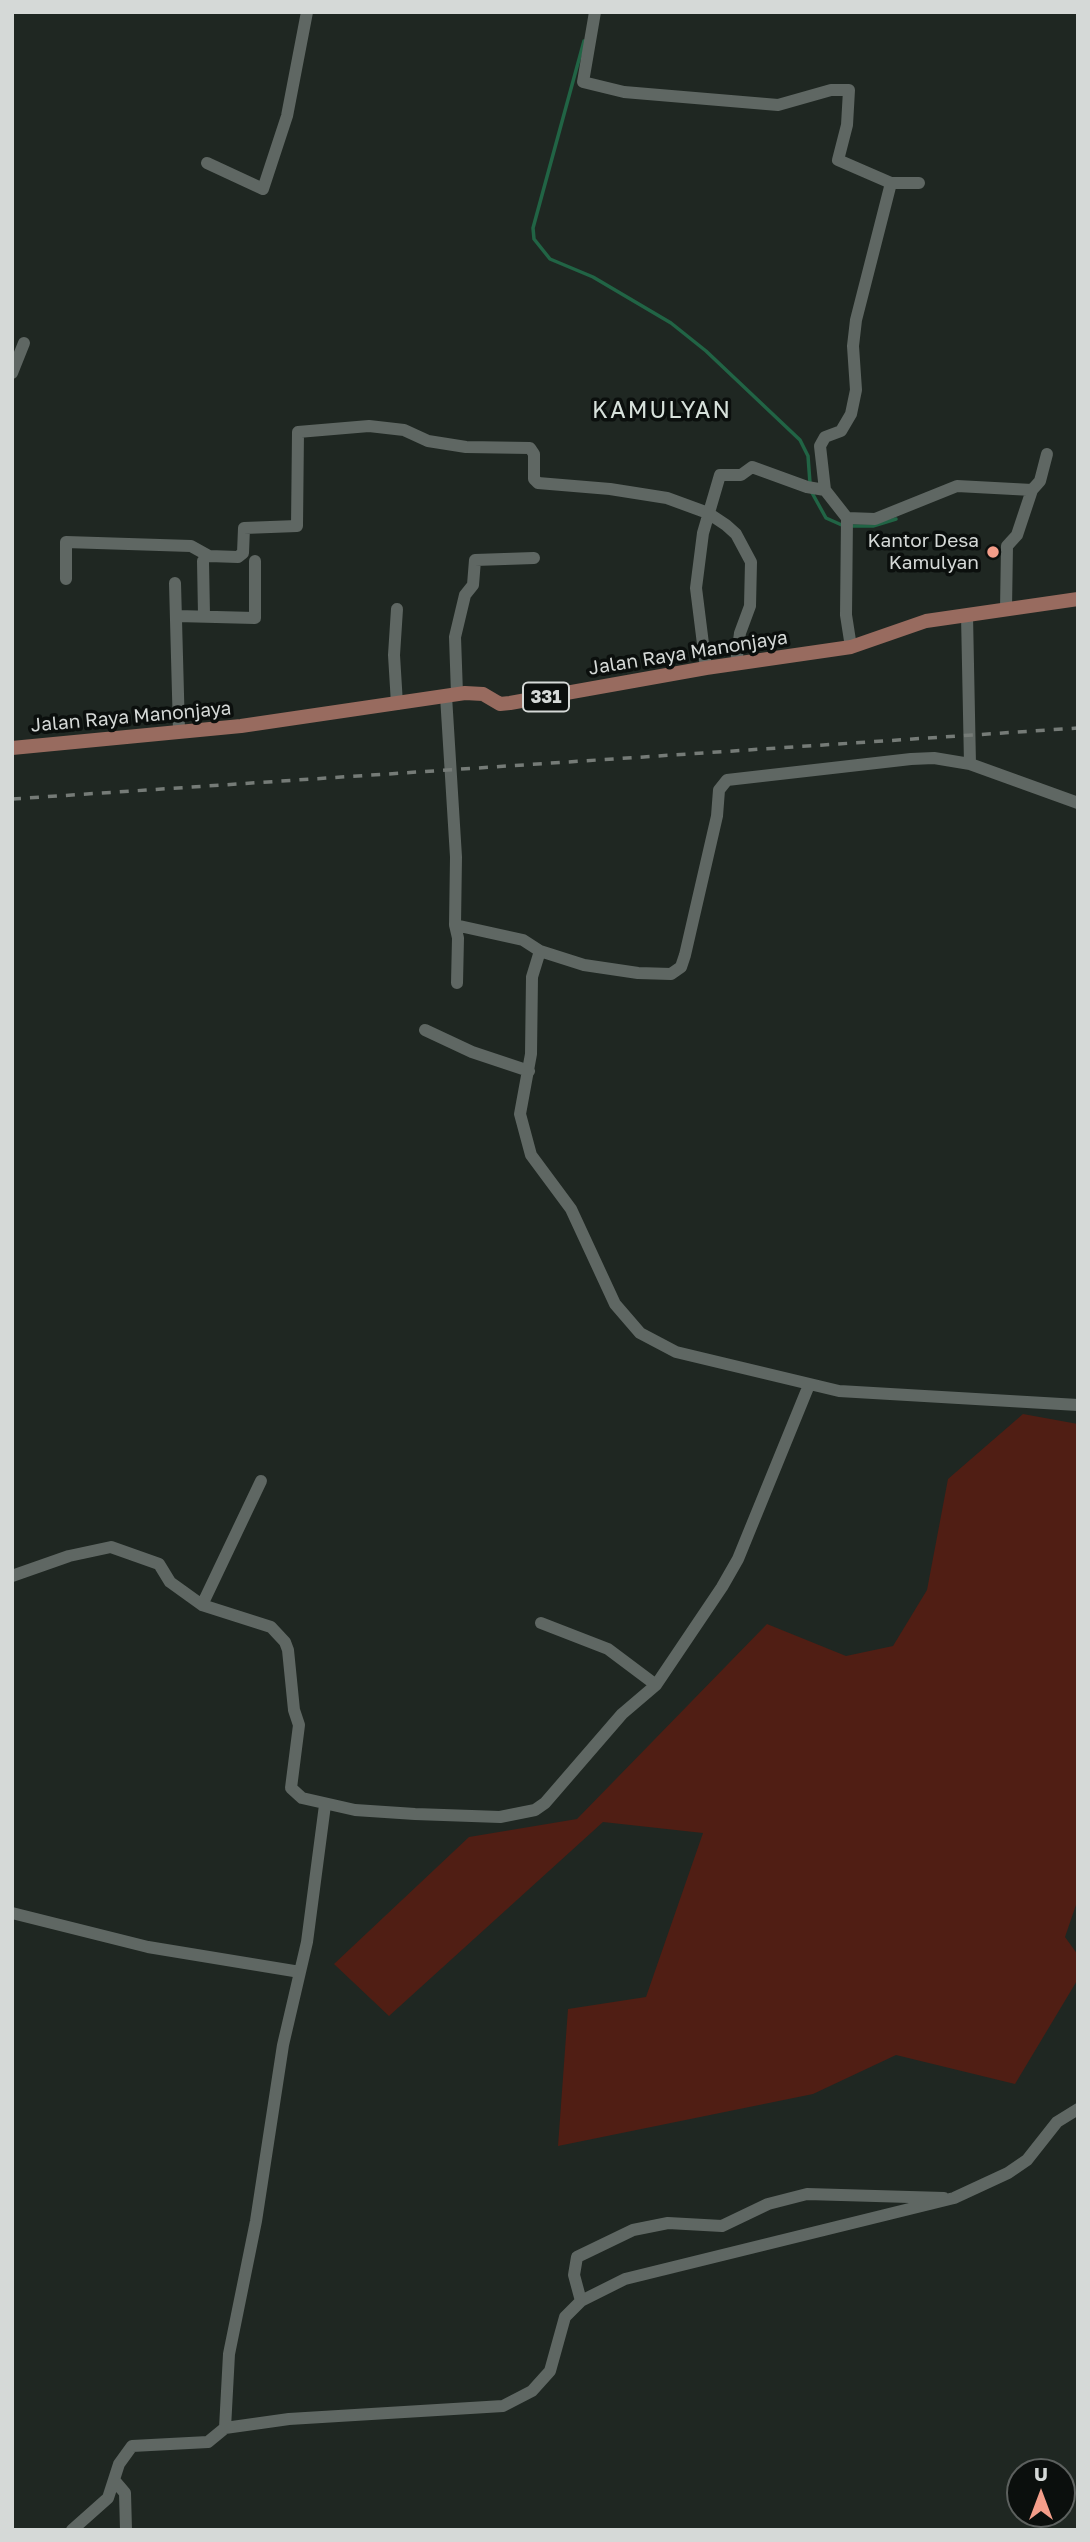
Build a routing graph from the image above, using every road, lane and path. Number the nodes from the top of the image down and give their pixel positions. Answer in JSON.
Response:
{"nodes":[{"id":1,"x":307,"y":12,"type":"edge"},
{"id":2,"x":595,"y":12,"type":"edge"},
{"id":3,"x":207,"y":163,"type":"dead end"},
{"id":4,"x":891,"y":183,"type":"junction"},
{"id":5,"x":919,"y":183,"type":"dead end"},
{"id":6,"x":24,"y":343,"type":"dead end"},
{"id":7,"x":12,"y":373,"type":"edge"},
{"id":8,"x":1047,"y":454,"type":"dead end"},
{"id":9,"x":815,"y":488,"type":"junction"},
{"id":10,"x":1032,"y":490,"type":"junction"},
{"id":11,"x":708,"y":513,"type":"junction"},
{"id":12,"x":847,"y":518,"type":"junction"},
{"id":13,"x":534,"y":558,"type":"dead end"},
{"id":14,"x":203,"y":561,"type":"dead end"},
{"id":15,"x":255,"y":561,"type":"dead end"},
{"id":16,"x":66,"y":579,"type":"dead end"},
{"id":17,"x":175,"y":583,"type":"dead end"},
{"id":18,"x":1078,"y":599,"type":"edge"},
{"id":19,"x":397,"y":609,"type":"dead end"},
{"id":20,"x":1006,"y":609,"type":"junction"},
{"id":21,"x":204,"y":614,"type":"junction"},
{"id":22,"x":967,"y":615,"type":"junction"},
{"id":23,"x":177,"y":616,"type":"junction"},
{"id":24,"x":851,"y":647,"type":"junction"},
{"id":25,"x":736,"y":664,"type":"junction"},
{"id":26,"x":706,"y":668,"type":"junction"},
{"id":27,"x":452,"y":695,"type":"junction"},
{"id":28,"x":397,"y":704,"type":"junction"},
{"id":29,"x":179,"y":731,"type":"junction"},
{"id":30,"x":12,"y":748,"type":"edge"},
{"id":31,"x":970,"y":764,"type":"junction"},
{"id":32,"x":1078,"y":803,"type":"edge"},
{"id":33,"x":455,"y":925,"type":"junction"},
{"id":34,"x":540,"y":951,"type":"junction"},
{"id":35,"x":457,"y":983,"type":"dead end"},
{"id":36,"x":425,"y":1030,"type":"dead end"},
{"id":37,"x":529,"y":1071,"type":"junction"},
{"id":38,"x":809,"y":1385,"type":"junction"},
{"id":39,"x":1078,"y":1405,"type":"edge"},
{"id":40,"x":261,"y":1481,"type":"dead end"},
{"id":41,"x":12,"y":1576,"type":"edge"},
{"id":42,"x":202,"y":1605,"type":"junction"},
{"id":43,"x":541,"y":1623,"type":"dead end"},
{"id":44,"x":656,"y":1685,"type":"junction"},
{"id":45,"x":324,"y":1805,"type":"junction"},
{"id":46,"x":12,"y":1913,"type":"edge"},
{"id":47,"x":300,"y":1972,"type":"junction"},
{"id":48,"x":1078,"y":2109,"type":"edge"},
{"id":49,"x":954,"y":2198,"type":"junction"},
{"id":50,"x":581,"y":2301,"type":"junction"},
{"id":51,"x":225,"y":2428,"type":"junction"},
{"id":52,"x":114,"y":2480,"type":"junction"},
{"id":53,"x":72,"y":2530,"type":"edge"},
{"id":54,"x":126,"y":2530,"type":"edge"}],
"edges":[{"from":1,"to":3,"type":"street"},
{"from":2,"to":4,"type":"street"},
{"from":4,"to":5,"type":"street"},
{"from":4,"to":9,"type":"street"},
{"from":6,"to":7,"type":"street"},
{"from":8,"to":10,"type":"street"},
{"from":9,"to":11,"type":"street"},
{"from":9,"to":12,"type":"street"},
{"from":10,"to":12,"type":"street"},
{"from":10,"to":20,"type":"street"},
{"from":11,"to":16,"type":"street"},
{"from":11,"to":25,"type":"street"},
{"from":11,"to":26,"type":"street"},
{"from":12,"to":24,"type":"street"},
{"from":13,"to":27,"type":"street"},
{"from":14,"to":21,"type":"street"},
{"from":15,"to":21,"type":"street"},
{"from":17,"to":23,"type":"street"},
{"from":18,"to":20,"type":"main road","name":"Jalan Raya Manonjaya","number":"331"},
{"from":19,"to":28,"type":"street"},
{"from":20,"to":22,"type":"main road","name":"Jalan Raya Manonjaya","number":"331"},
{"from":21,"to":23,"type":"street"},
{"from":22,"to":24,"type":"main road","name":"Jalan Raya Manonjaya","number":"331"},
{"from":22,"to":31,"type":"street"},
{"from":23,"to":29,"type":"street"},
{"from":24,"to":25,"type":"main road","name":"Jalan Raya Manonjaya","number":"331"},
{"from":25,"to":26,"type":"main road","name":"Jalan Raya Manonjaya","number":"331"},
{"from":26,"to":27,"type":"main road","name":"Jalan Raya Manonjaya","number":"331"},
{"from":27,"to":28,"type":"main road","name":"Jalan Raya Manonjaya","number":"331"},
{"from":27,"to":33,"type":"street"},
{"from":28,"to":29,"type":"main road","name":"Jalan Raya Manonjaya","number":"331"},
{"from":29,"to":30,"type":"main road","name":"Jalan Raya Manonjaya","number":"331"},
{"from":31,"to":32,"type":"street"},
{"from":31,"to":34,"type":"street"},
{"from":33,"to":34,"type":"street"},
{"from":33,"to":35,"type":"street"},
{"from":34,"to":37,"type":"street"},
{"from":36,"to":37,"type":"street"},
{"from":37,"to":38,"type":"street"},
{"from":38,"to":39,"type":"street"},
{"from":38,"to":44,"type":"street"},
{"from":40,"to":42,"type":"street"},
{"from":41,"to":42,"type":"street"},
{"from":42,"to":45,"type":"street"},
{"from":43,"to":44,"type":"street"},
{"from":44,"to":45,"type":"street"},
{"from":45,"to":47,"type":"street"},
{"from":46,"to":47,"type":"street"},
{"from":47,"to":51,"type":"street"},
{"from":48,"to":49,"type":"street"},
{"from":49,"to":50,"type":"street"},
{"from":49,"to":50,"type":"street"},
{"from":50,"to":51,"type":"street"},
{"from":51,"to":52,"type":"street"},
{"from":52,"to":53,"type":"street"},
{"from":52,"to":54,"type":"street"}]}
